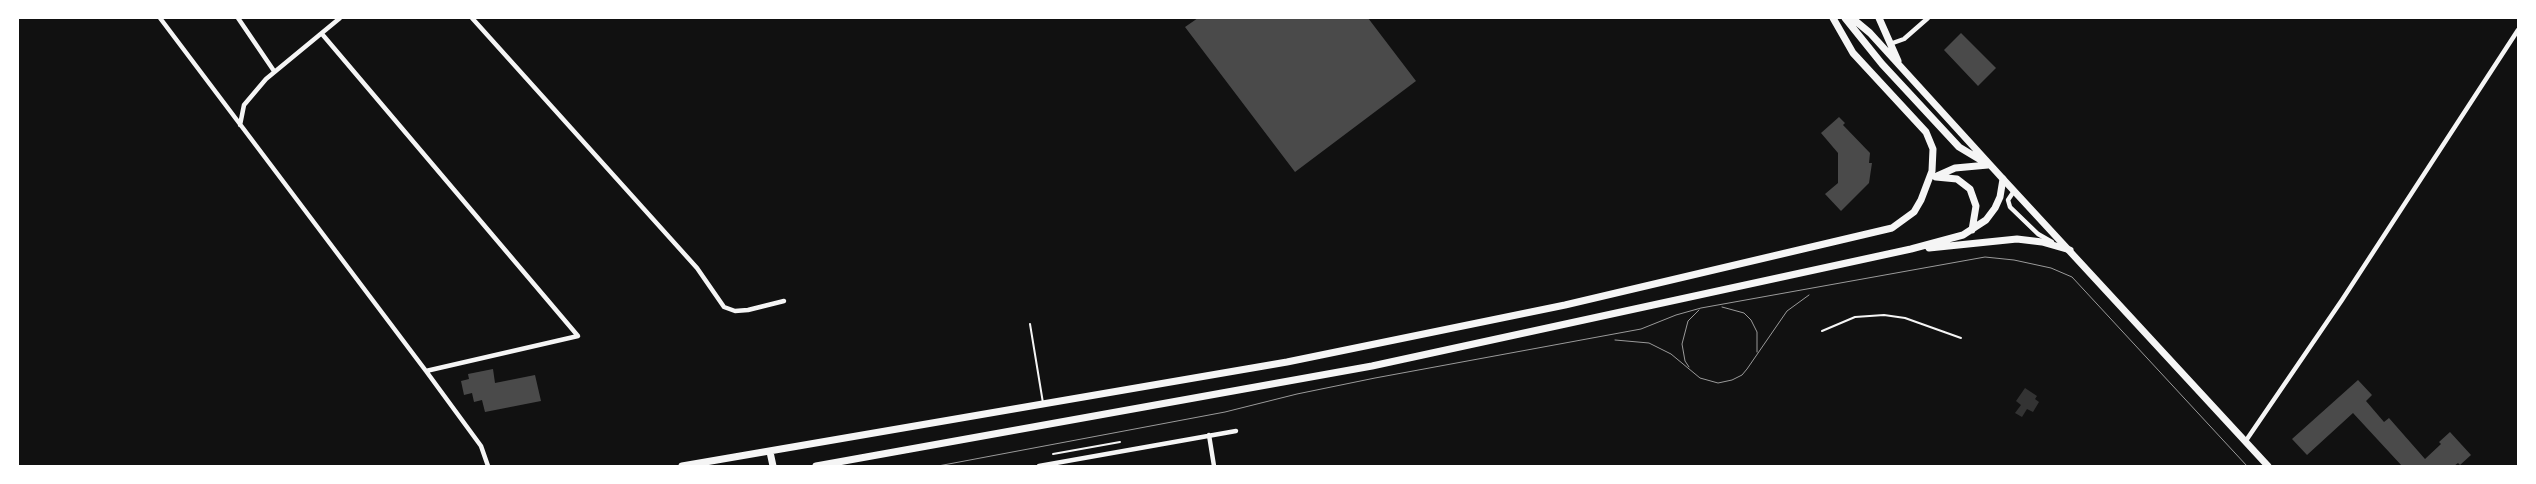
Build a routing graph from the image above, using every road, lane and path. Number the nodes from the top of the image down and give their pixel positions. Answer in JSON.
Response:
{"nodes":[{"id":1,"x":160,"y":18,"type":"edge"},
{"id":2,"x":238,"y":18,"type":"edge"},
{"id":3,"x":340,"y":18,"type":"edge"},
{"id":4,"x":472,"y":18,"type":"edge"},
{"id":5,"x":1833,"y":18,"type":"edge"},
{"id":6,"x":1845,"y":18,"type":"edge"},
{"id":7,"x":1852,"y":18,"type":"edge"},
{"id":8,"x":1879,"y":18,"type":"edge"},
{"id":9,"x":1928,"y":18,"type":"edge"},
{"id":10,"x":2518,"y":30,"type":"edge"},
{"id":11,"x":322,"y":34,"type":"junction"},
{"id":12,"x":1890,"y":44,"type":"junction"},
{"id":13,"x":274,"y":70,"type":"junction"},
{"id":14,"x":1903,"y":70,"type":"junction"},
{"id":15,"x":240,"y":125,"type":"junction"},
{"id":16,"x":1988,"y":164,"type":"junction"},
{"id":17,"x":1936,"y":177,"type":"junction"},
{"id":18,"x":2003,"y":179,"type":"junction"},
{"id":19,"x":1927,"y":187,"type":"junction"},
{"id":20,"x":2014,"y":191,"type":"junction"},
{"id":21,"x":1972,"y":230,"type":"junction"},
{"id":22,"x":1911,"y":249,"type":"junction"},
{"id":23,"x":2070,"y":250,"type":"junction"},
{"id":24,"x":784,"y":301,"type":"dead end"},
{"id":25,"x":1030,"y":324,"type":"dead end"},
{"id":26,"x":1822,"y":331,"type":"dead end"},
{"id":27,"x":1961,"y":338,"type":"dead end"},
{"id":28,"x":426,"y":371,"type":"junction"},
{"id":29,"x":1043,"y":405,"type":"junction"},
{"id":30,"x":1236,"y":431,"type":"dead end"},
{"id":31,"x":1209,"y":435,"type":"junction"},
{"id":32,"x":1120,"y":442,"type":"dead end"},
{"id":33,"x":2245,"y":442,"type":"junction"},
{"id":34,"x":770,"y":452,"type":"junction"},
{"id":35,"x":1053,"y":454,"type":"dead end"},
{"id":36,"x":488,"y":466,"type":"edge"},
{"id":37,"x":682,"y":466,"type":"edge"},
{"id":38,"x":773,"y":466,"type":"edge"},
{"id":39,"x":816,"y":466,"type":"edge"},
{"id":40,"x":1039,"y":466,"type":"edge"},
{"id":41,"x":1214,"y":466,"type":"edge"},
{"id":42,"x":2268,"y":466,"type":"edge"}],
"edges":[{"from":1,"to":15,"type":"street"},
{"from":2,"to":13,"type":"street"},
{"from":3,"to":11,"type":"street"},
{"from":4,"to":24,"type":"street"},
{"from":5,"to":19,"type":"main road"},
{"from":6,"to":16,"type":"main road"},
{"from":7,"to":14,"type":"main road"},
{"from":8,"to":12,"type":"main road"},
{"from":9,"to":12,"type":"street"},
{"from":10,"to":33,"type":"street"},
{"from":11,"to":13,"type":"street"},
{"from":11,"to":28,"type":"street"},
{"from":12,"to":14,"type":"main road"},
{"from":13,"to":15,"type":"street"},
{"from":14,"to":16,"type":"main road"},
{"from":15,"to":28,"type":"street"},
{"from":16,"to":17,"type":"main road"},
{"from":16,"to":18,"type":"main road"},
{"from":17,"to":19,"type":"main road"},
{"from":17,"to":21,"type":"main road"},
{"from":18,"to":20,"type":"main road"},
{"from":18,"to":21,"type":"main road"},
{"from":19,"to":29,"type":"main road"},
{"from":20,"to":23,"type":"main road"},
{"from":20,"to":23,"type":"street"},
{"from":21,"to":22,"type":"main road"},
{"from":22,"to":23,"type":"main road"},
{"from":22,"to":39,"type":"main road"},
{"from":23,"to":33,"type":"main road"},
{"from":25,"to":29,"type":"lane"},
{"from":26,"to":27,"type":"lane"},
{"from":28,"to":36,"type":"street"},
{"from":29,"to":34,"type":"main road"},
{"from":30,"to":31,"type":"street"},
{"from":31,"to":40,"type":"street"},
{"from":31,"to":41,"type":"street"},
{"from":32,"to":35,"type":"path"},
{"from":33,"to":42,"type":"main road"},
{"from":34,"to":37,"type":"main road"},
{"from":34,"to":38,"type":"main road"}]}
